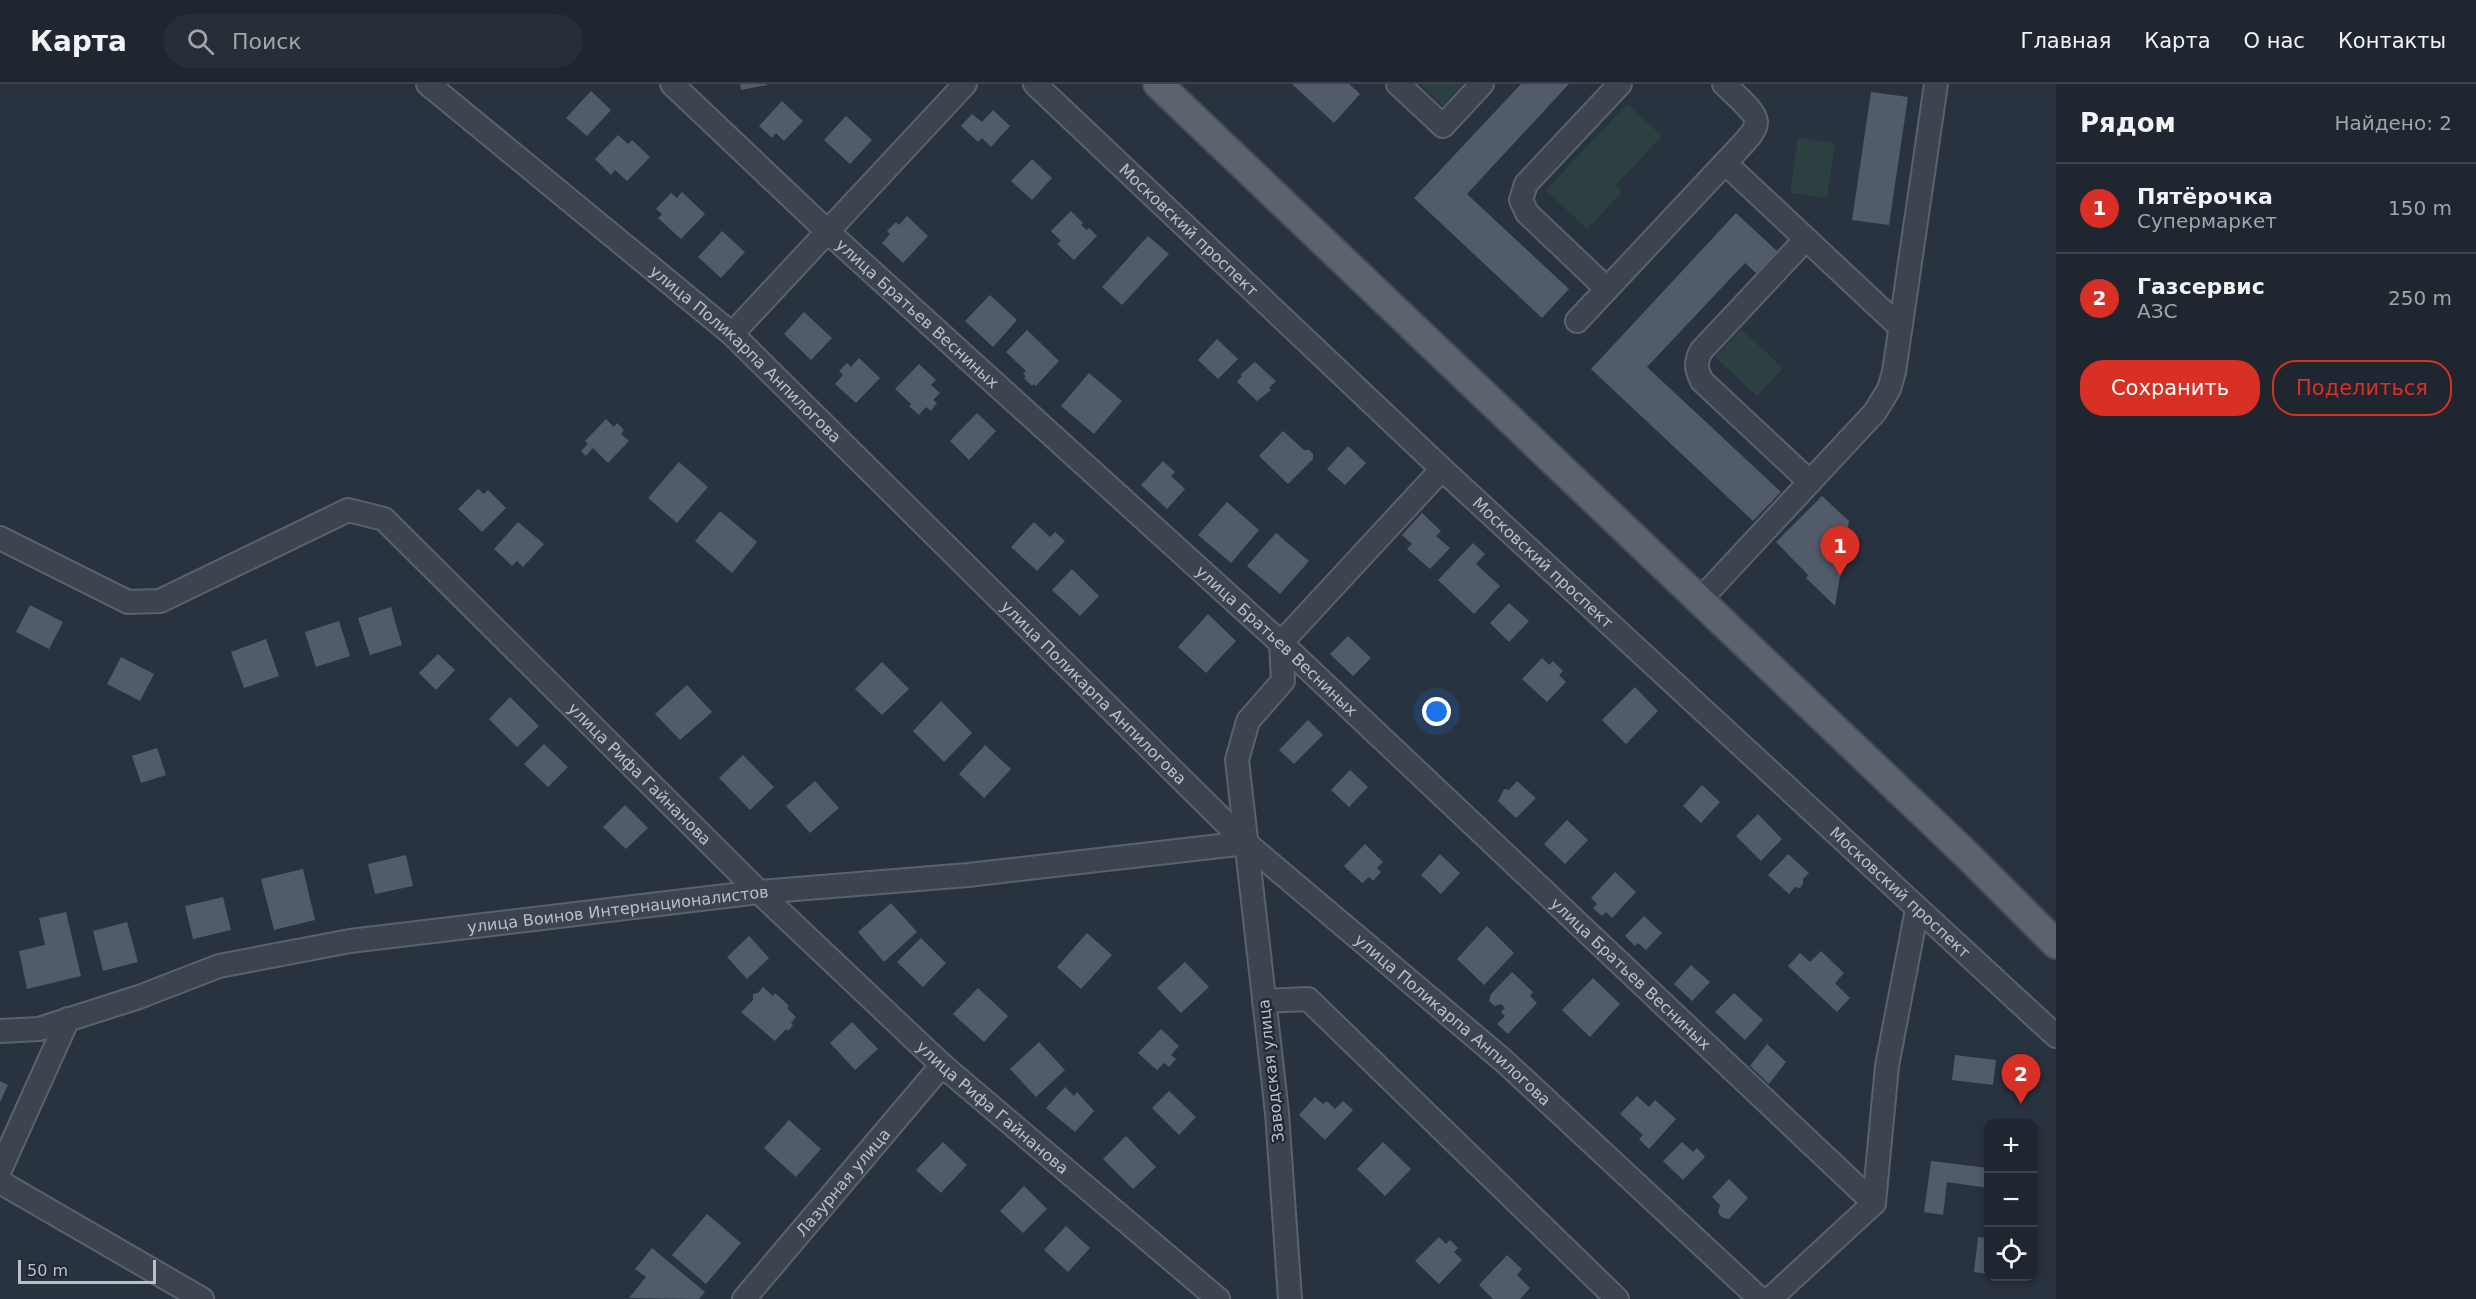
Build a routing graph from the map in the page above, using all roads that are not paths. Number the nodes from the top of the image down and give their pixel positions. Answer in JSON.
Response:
{"nodes":[{"id":1,"x":428,"y":84,"type":"edge"},
{"id":2,"x":672,"y":84,"type":"edge"},
{"id":3,"x":965,"y":84,"type":"edge"},
{"id":4,"x":1035,"y":84,"type":"edge"},
{"id":5,"x":1158,"y":84,"type":"edge"},
{"id":6,"x":1398,"y":84,"type":"edge"},
{"id":7,"x":1482,"y":84,"type":"edge"},
{"id":8,"x":1620,"y":84,"type":"edge"},
{"id":9,"x":1724,"y":84,"type":"edge"},
{"id":10,"x":1936,"y":84,"type":"edge"},
{"id":11,"x":1725,"y":163,"type":"junction"},
{"id":12,"x":827,"y":231,"type":"junction"},
{"id":13,"x":1806,"y":239,"type":"junction"},
{"id":14,"x":1607,"y":289,"type":"junction"},
{"id":15,"x":1577,"y":321,"type":"dead end"},
{"id":16,"x":1900,"y":327,"type":"junction"},
{"id":17,"x":732,"y":334,"type":"junction"},
{"id":18,"x":1442,"y":469,"type":"junction"},
{"id":19,"x":1810,"y":482,"type":"junction"},
{"id":20,"x":0,"y":538,"type":"edge"},
{"id":21,"x":1699,"y":601,"type":"junction"},
{"id":22,"x":1281,"y":643,"type":"junction"},
{"id":23,"x":1246,"y":843,"type":"junction"},
{"id":24,"x":759,"y":892,"type":"junction"},
{"id":25,"x":1917,"y":909,"type":"junction"},
{"id":26,"x":2056,"y":944,"type":"edge"},
{"id":27,"x":1264,"y":1001,"type":"junction"},
{"id":28,"x":68,"y":1019,"type":"junction"},
{"id":29,"x":0,"y":1032,"type":"edge"},
{"id":30,"x":2056,"y":1036,"type":"edge"},
{"id":31,"x":942,"y":1065,"type":"junction"},
{"id":32,"x":0,"y":1170,"type":"edge"},
{"id":33,"x":0,"y":1182,"type":"edge"},
{"id":34,"x":1874,"y":1203,"type":"junction"},
{"id":35,"x":202,"y":1299,"type":"edge"},
{"id":36,"x":744,"y":1299,"type":"edge"},
{"id":37,"x":1218,"y":1299,"type":"edge"},
{"id":38,"x":1290,"y":1299,"type":"edge"},
{"id":39,"x":1617,"y":1299,"type":"edge"},
{"id":40,"x":1760,"y":1299,"type":"edge"},
{"id":41,"x":1770,"y":1299,"type":"edge"}],
"edges":[{"from":1,"to":17,"type":"street","name":"улица Поликарпа Анпилогова"},
{"from":2,"to":12,"type":"street","name":"улица Братьев Весниных"},
{"from":3,"to":12,"type":"street"},
{"from":4,"to":18,"type":"street","name":"Московский проспект"},
{"from":5,"to":21,"type":"main road"},
{"from":6,"to":7,"type":"street"},
{"from":8,"to":14,"type":"street"},
{"from":9,"to":11,"type":"street"},
{"from":10,"to":16,"type":"street"},
{"from":11,"to":13,"type":"street"},
{"from":11,"to":14,"type":"street"},
{"from":12,"to":17,"type":"street"},
{"from":12,"to":22,"type":"street","name":"улица Братьев Весниных"},
{"from":13,"to":16,"type":"street"},
{"from":13,"to":19,"type":"street"},
{"from":14,"to":15,"type":"street"},
{"from":16,"to":19,"type":"street"},
{"from":17,"to":23,"type":"street","name":"улица Поликарпа Анпилогова"},
{"from":18,"to":22,"type":"street"},
{"from":18,"to":25,"type":"street","name":"Московский проспект"},
{"from":19,"to":21,"type":"street"},
{"from":20,"to":24,"type":"street","name":"улица Рифа Гайнанова"},
{"from":21,"to":26,"type":"main road"},
{"from":22,"to":23,"type":"street","name":"Заводская улица"},
{"from":22,"to":34,"type":"street","name":"улица Братьев Весниных"},
{"from":23,"to":24,"type":"street","name":"улица Воинов Интернационалистов"},
{"from":23,"to":27,"type":"street","name":"Заводская улица"},
{"from":23,"to":40,"type":"street","name":"улица Поликарпа Анпилогова"},
{"from":24,"to":28,"type":"street","name":"улица Воинов Интернационалистов"},
{"from":24,"to":31,"type":"street","name":"улица Рифа Гайнанова"},
{"from":25,"to":30,"type":"street","name":"Московский проспект"},
{"from":25,"to":34,"type":"street"},
{"from":27,"to":38,"type":"street","name":"Заводская улица"},
{"from":27,"to":39,"type":"street"},
{"from":28,"to":29,"type":"street","name":"улица Воинов Интернационалистов"},
{"from":28,"to":32,"type":"street"},
{"from":31,"to":36,"type":"street","name":"Лазурная улица"},
{"from":31,"to":37,"type":"street","name":"улица Рифа Гайнанова"},
{"from":33,"to":35,"type":"street"},
{"from":34,"to":41,"type":"street"}]}
